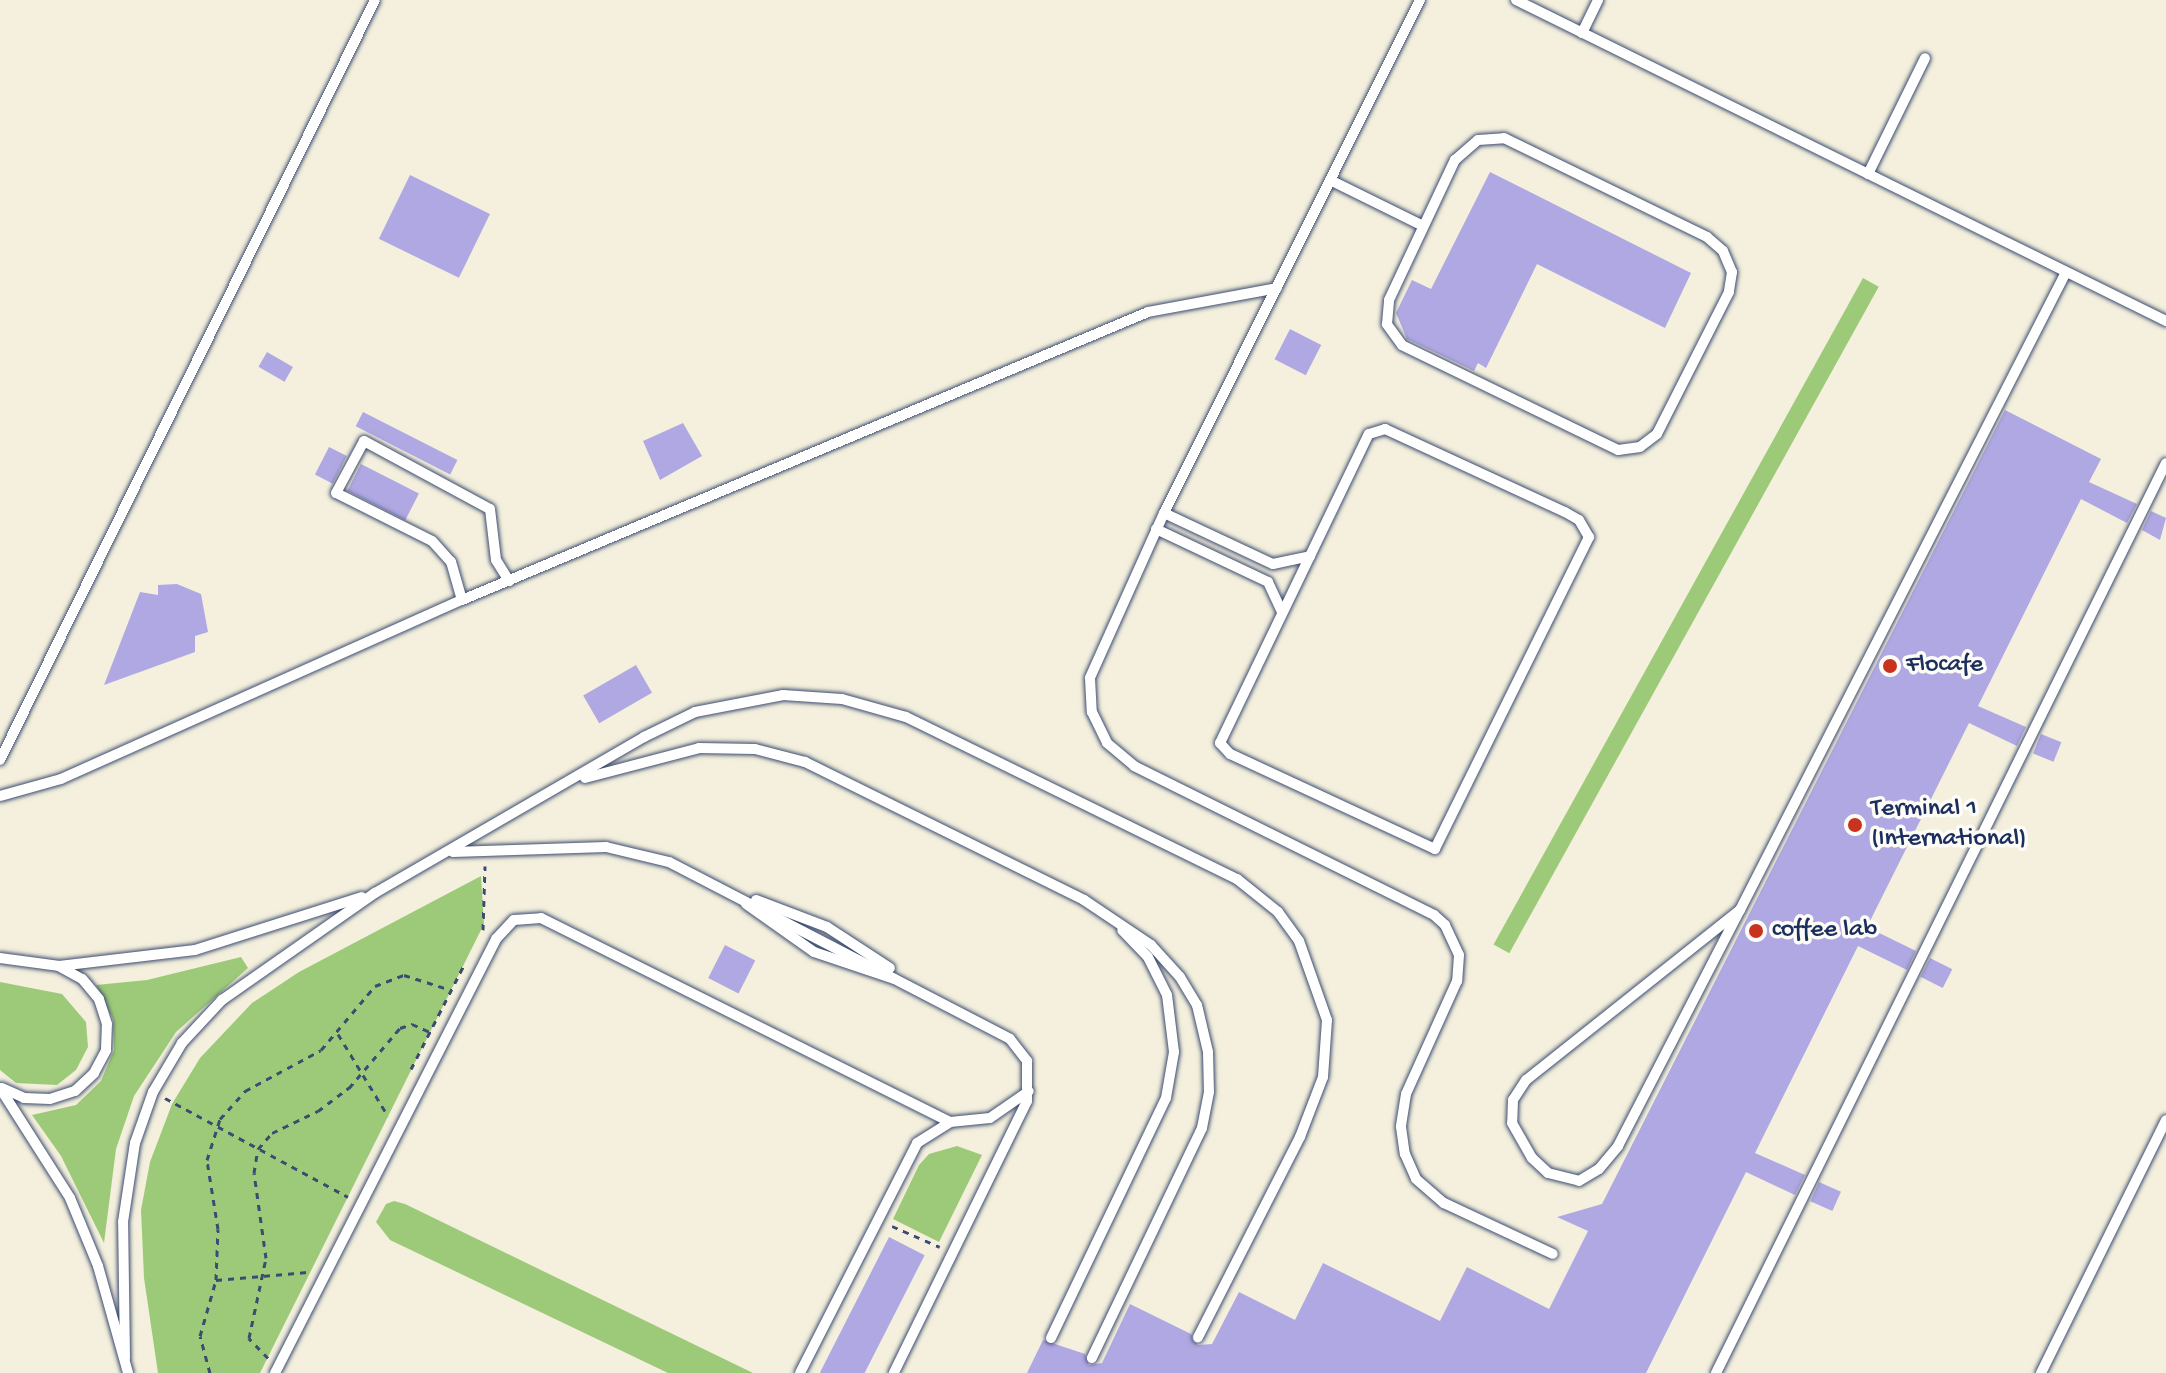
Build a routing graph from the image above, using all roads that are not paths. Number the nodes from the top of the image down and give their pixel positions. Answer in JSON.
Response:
{"nodes":[{"id":1,"x":375,"y":0,"type":"edge"},
{"id":2,"x":1420,"y":0,"type":"edge"},
{"id":3,"x":1516,"y":0,"type":"edge"},
{"id":4,"x":1598,"y":0,"type":"edge"},
{"id":5,"x":1582,"y":33,"type":"junction"},
{"id":6,"x":1925,"y":58,"type":"dead end"},
{"id":7,"x":1868,"y":174,"type":"junction"},
{"id":8,"x":1330,"y":180,"type":"junction"},
{"id":9,"x":1423,"y":226,"type":"junction"},
{"id":10,"x":2065,"y":274,"type":"junction"},
{"id":11,"x":1277,"y":288,"type":"junction"},
{"id":12,"x":2166,"y":321,"type":"edge"},
{"id":13,"x":2166,"y":463,"type":"edge"},
{"id":14,"x":1164,"y":513,"type":"junction"},
{"id":15,"x":1156,"y":529,"type":"junction"},
{"id":16,"x":1310,"y":556,"type":"junction"},
{"id":17,"x":509,"y":581,"type":"junction"},
{"id":18,"x":462,"y":600,"type":"junction"},
{"id":19,"x":1282,"y":612,"type":"junction"},
{"id":20,"x":0,"y":760,"type":"edge"},
{"id":21,"x":566,"y":785,"type":"junction"},
{"id":22,"x":0,"y":796,"type":"edge"},
{"id":23,"x":452,"y":852,"type":"junction"},
{"id":24,"x":375,"y":893,"type":"junction"},
{"id":25,"x":1084,"y":900,"type":"junction"},
{"id":26,"x":1740,"y":910,"type":"junction"},
{"id":27,"x":0,"y":958,"type":"edge"},
{"id":28,"x":59,"y":966,"type":"junction"},
{"id":29,"x":0,"y":1088,"type":"edge"},
{"id":30,"x":1029,"y":1091,"type":"junction"},
{"id":31,"x":2166,"y":1120,"type":"edge"},
{"id":32,"x":950,"y":1122,"type":"junction"},
{"id":33,"x":1553,"y":1254,"type":"dead end"},
{"id":34,"x":1198,"y":1337,"type":"dead end"},
{"id":35,"x":1051,"y":1338,"type":"dead end"},
{"id":36,"x":125,"y":1358,"type":"junction"},
{"id":37,"x":1092,"y":1358,"type":"dead end"},
{"id":38,"x":128,"y":1373,"type":"edge"},
{"id":39,"x":275,"y":1373,"type":"edge"},
{"id":40,"x":800,"y":1373,"type":"edge"},
{"id":41,"x":894,"y":1373,"type":"edge"},
{"id":42,"x":1716,"y":1373,"type":"edge"},
{"id":43,"x":2041,"y":1373,"type":"edge"}],
"edges":[{"from":1,"to":20,"type":"lane"},
{"from":2,"to":8,"type":"lane"},
{"from":3,"to":5,"type":"lane"},
{"from":4,"to":5,"type":"lane"},
{"from":5,"to":7,"type":"lane"},
{"from":6,"to":7,"type":"lane"},
{"from":7,"to":10,"type":"lane"},
{"from":8,"to":9,"type":"lane"},
{"from":8,"to":11,"type":"lane"},
{"from":9,"to":9,"type":"lane"},
{"from":10,"to":12,"type":"lane"},
{"from":10,"to":26,"type":"lane"},
{"from":11,"to":14,"type":"lane"},
{"from":11,"to":17,"type":"lane"},
{"from":13,"to":42,"type":"lane"},
{"from":14,"to":15,"type":"lane"},
{"from":14,"to":16,"type":"lane"},
{"from":15,"to":19,"type":"lane"},
{"from":15,"to":33,"type":"lane"},
{"from":16,"to":19,"type":"lane"},
{"from":16,"to":19,"type":"lane"},
{"from":17,"to":18,"type":"lane"},
{"from":17,"to":18,"type":"lane"},
{"from":18,"to":22,"type":"lane"},
{"from":21,"to":23,"type":"lane"},
{"from":21,"to":25,"type":"lane"},
{"from":21,"to":34,"type":"lane"},
{"from":23,"to":24,"type":"lane"},
{"from":23,"to":30,"type":"lane"},
{"from":24,"to":28,"type":"lane"},
{"from":24,"to":36,"type":"lane"},
{"from":25,"to":35,"type":"lane"},
{"from":25,"to":37,"type":"lane"},
{"from":26,"to":26,"type":"lane"},
{"from":27,"to":28,"type":"lane"},
{"from":28,"to":29,"type":"lane"},
{"from":29,"to":36,"type":"lane"},
{"from":30,"to":32,"type":"lane"},
{"from":30,"to":41,"type":"lane"},
{"from":31,"to":43,"type":"lane"},
{"from":32,"to":39,"type":"lane"},
{"from":32,"to":40,"type":"lane"},
{"from":36,"to":38,"type":"lane"}]}
